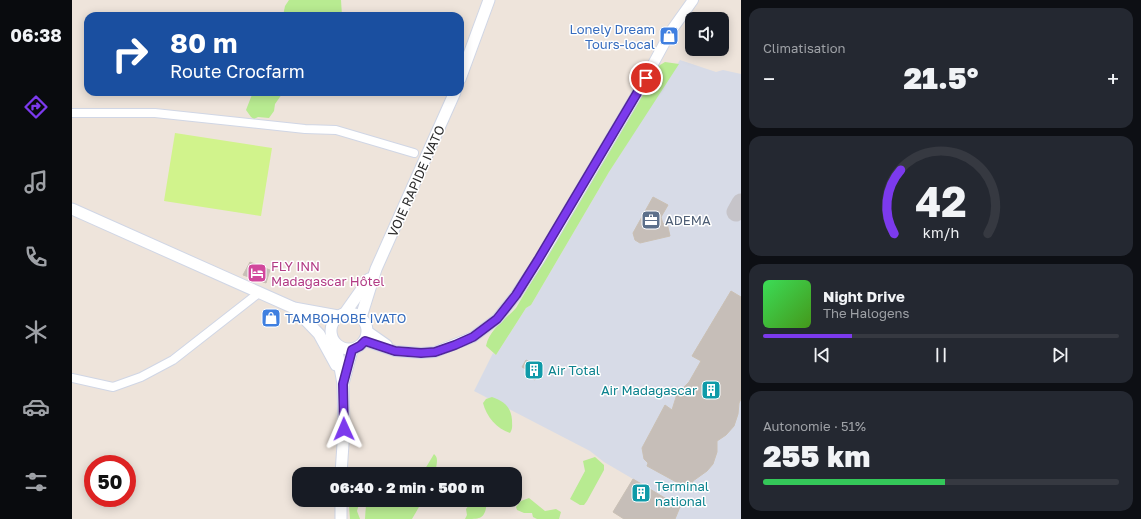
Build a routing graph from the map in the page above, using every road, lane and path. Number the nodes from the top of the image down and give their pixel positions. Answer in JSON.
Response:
{"nodes":[{"id":1,"x":489,"y":0,"type":"edge"},
{"id":2,"x":693,"y":0,"type":"edge"},
{"id":3,"x":464,"y":68,"type":"edge"},
{"id":4,"x":453,"y":96,"type":"edge"},
{"id":5,"x":72,"y":113,"type":"edge"},
{"id":6,"x":414,"y":153,"type":"dead end"},
{"id":7,"x":72,"y":209,"type":"edge"},
{"id":8,"x":376,"y":269,"type":"junction"},
{"id":9,"x":260,"y":292,"type":"junction"},
{"id":10,"x":294,"y":308,"type":"junction"},
{"id":11,"x":341,"y":315,"type":"junction"},
{"id":12,"x":361,"y":317,"type":"junction"},
{"id":13,"x":366,"y":336,"type":"junction"},
{"id":14,"x":334,"y":342,"type":"junction"},
{"id":15,"x":352,"y":350,"type":"junction"},
{"id":16,"x":72,"y":378,"type":"edge"},
{"id":17,"x":343,"y":384,"type":"junction"},
{"id":18,"x":341,"y":467,"type":"edge"},
{"id":19,"x":341,"y":507,"type":"edge"},
{"id":20,"x":341,"y":519,"type":"edge"}],
"edges":[{"from":1,"to":3,"type":"main road"},
{"from":2,"to":13,"type":"street"},
{"from":4,"to":8,"type":"main road","name":"VOIE RAPIDE IVATO"},
{"from":5,"to":6,"type":"street"},
{"from":7,"to":9,"type":"main road"},
{"from":8,"to":11,"type":"main road"},
{"from":8,"to":12,"type":"main road"},
{"from":9,"to":10,"type":"main road"},
{"from":9,"to":16,"type":"street"},
{"from":10,"to":11,"type":"main road"},
{"from":10,"to":14,"type":"main road"},
{"from":10,"to":17,"type":"main road"},
{"from":11,"to":12,"type":"main road"},
{"from":11,"to":14,"type":"main road"},
{"from":12,"to":13,"type":"main road"},
{"from":13,"to":15,"type":"main road"},
{"from":14,"to":15,"type":"main road"},
{"from":14,"to":17,"type":"main road"},
{"from":15,"to":17,"type":"main road"},
{"from":17,"to":18,"type":"main road"},
{"from":19,"to":20,"type":"main road"}]}
